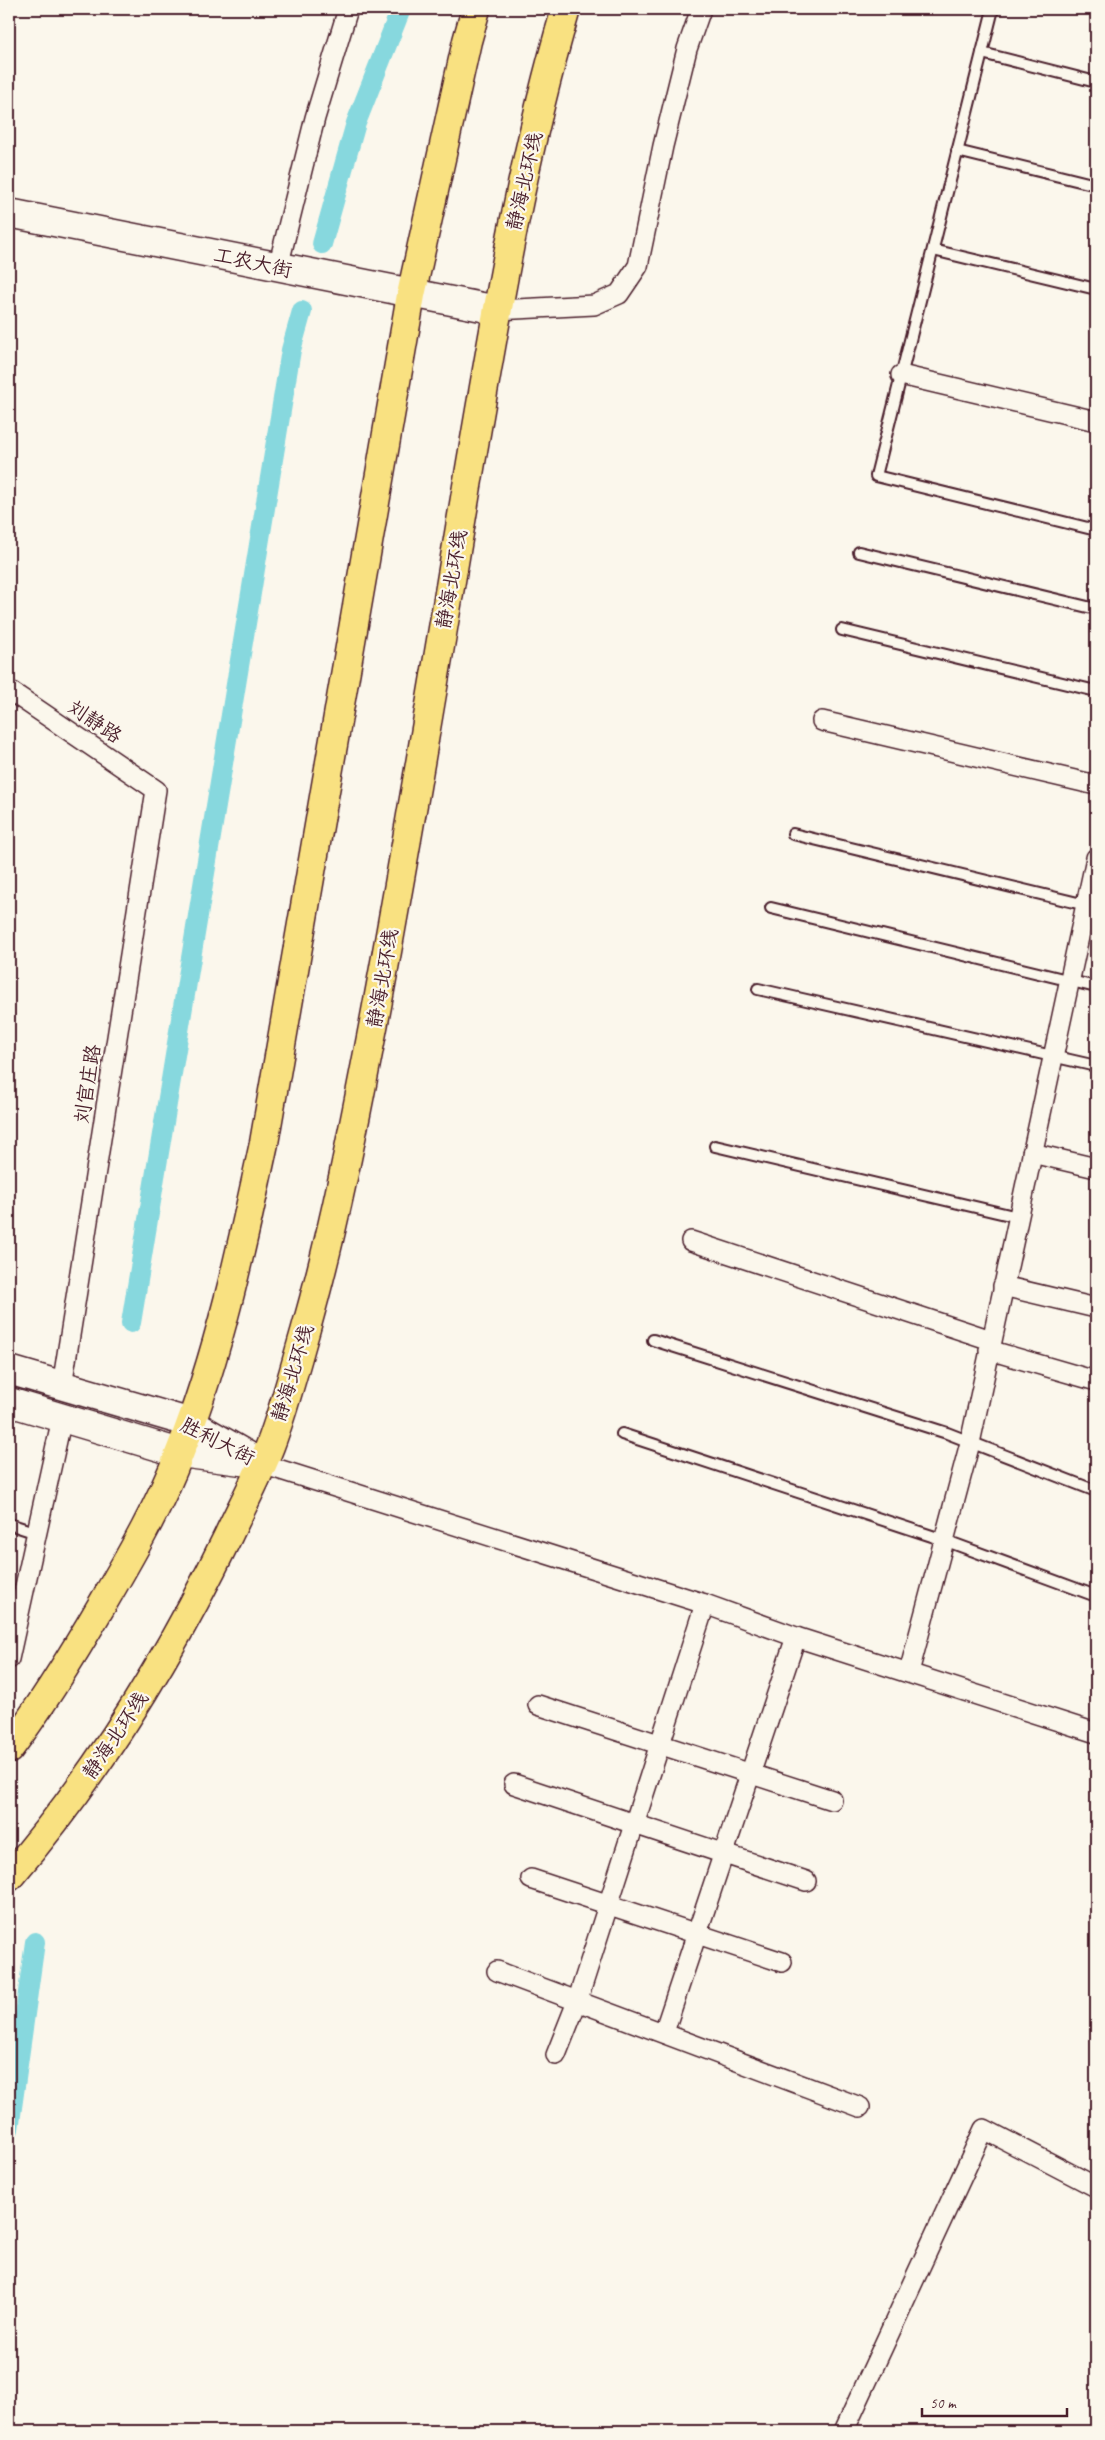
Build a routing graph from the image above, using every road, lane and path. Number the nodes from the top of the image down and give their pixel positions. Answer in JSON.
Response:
{"nodes":[{"id":1,"x":348,"y":9,"type":"edge"},
{"id":2,"x":476,"y":9,"type":"edge"},
{"id":3,"x":566,"y":9,"type":"edge"},
{"id":4,"x":701,"y":9,"type":"edge"},
{"id":5,"x":993,"y":9,"type":"edge"},
{"id":6,"x":982,"y":53,"type":"junction"},
{"id":7,"x":1096,"y":82,"type":"edge"},
{"id":8,"x":957,"y":151,"type":"junction"},
{"id":9,"x":1096,"y":184,"type":"edge"},
{"id":10,"x":9,"y":213,"type":"edge"},
{"id":11,"x":932,"y":250,"type":"junction"},
{"id":12,"x":278,"y":267,"type":"junction"},
{"id":13,"x":1096,"y":289,"type":"edge"},
{"id":14,"x":411,"y":295,"type":"junction"},
{"id":15,"x":497,"y":310,"type":"junction"},
{"id":16,"x":901,"y":375,"type":"junction"},
{"id":17,"x":1096,"y":421,"type":"edge"},
{"id":18,"x":1096,"y":530,"type":"edge"},
{"id":19,"x":860,"y":552,"type":"dead end"},
{"id":20,"x":1096,"y":609,"type":"edge"},
{"id":21,"x":842,"y":630,"type":"dead end"},
{"id":22,"x":9,"y":690,"type":"edge"},
{"id":23,"x":1096,"y":691,"type":"edge"},
{"id":24,"x":822,"y":720,"type":"dead end"},
{"id":25,"x":1096,"y":785,"type":"edge"},
{"id":26,"x":156,"y":790,"type":"joint"},
{"id":27,"x":793,"y":834,"type":"dead end"},
{"id":28,"x":1096,"y":858,"type":"edge"},
{"id":29,"x":1090,"y":900,"type":"edge"},
{"id":30,"x":770,"y":908,"type":"dead end"},
{"id":31,"x":1069,"y":982,"type":"junction"},
{"id":32,"x":1096,"y":988,"type":"edge"},
{"id":33,"x":758,"y":989,"type":"dead end"},
{"id":34,"x":1052,"y":1057,"type":"junction"},
{"id":35,"x":1096,"y":1066,"type":"edge"},
{"id":36,"x":715,"y":1146,"type":"dead end"},
{"id":37,"x":1032,"y":1153,"type":"junction"},
{"id":38,"x":1096,"y":1168,"type":"edge"},
{"id":39,"x":1018,"y":1217,"type":"junction"},
{"id":40,"x":692,"y":1241,"type":"dead end"},
{"id":41,"x":1003,"y":1286,"type":"junction"},
{"id":42,"x":1096,"y":1308,"type":"edge"},
{"id":43,"x":653,"y":1340,"type":"dead end"},
{"id":44,"x":990,"y":1345,"type":"junction"},
{"id":45,"x":9,"y":1370,"type":"edge"},
{"id":46,"x":1096,"y":1381,"type":"edge"},
{"id":47,"x":62,"y":1386,"type":"junction"},
{"id":48,"x":9,"y":1402,"type":"edge"},
{"id":49,"x":62,"y":1418,"type":"junction"},
{"id":50,"x":191,"y":1423,"type":"junction"},
{"id":51,"x":622,"y":1434,"type":"dead end"},
{"id":52,"x":970,"y":1443,"type":"junction"},
{"id":53,"x":180,"y":1453,"type":"junction"},
{"id":54,"x":262,"y":1464,"type":"junction"},
{"id":55,"x":1096,"y":1491,"type":"edge"},
{"id":56,"x":9,"y":1524,"type":"edge"},
{"id":57,"x":37,"y":1533,"type":"junction"},
{"id":58,"x":944,"y":1540,"type":"junction"},
{"id":59,"x":1096,"y":1596,"type":"edge"},
{"id":60,"x":705,"y":1604,"type":"junction"},
{"id":61,"x":14,"y":1612,"type":"edge"},
{"id":62,"x":796,"y":1637,"type":"junction"},
{"id":63,"x":9,"y":1659,"type":"edge"},
{"id":64,"x":909,"y":1672,"type":"junction"},
{"id":65,"x":538,"y":1705,"type":"dead end"},
{"id":66,"x":1096,"y":1733,"type":"edge"},
{"id":67,"x":660,"y":1744,"type":"junction"},
{"id":68,"x":9,"y":1749,"type":"edge"},
{"id":69,"x":751,"y":1774,"type":"junction"},
{"id":70,"x":514,"y":1784,"type":"dead end"},
{"id":71,"x":832,"y":1800,"type":"dead end"},
{"id":72,"x":634,"y":1824,"type":"junction"},
{"id":73,"x":724,"y":1854,"type":"junction"},
{"id":74,"x":10,"y":1875,"type":"edge"},
{"id":75,"x":531,"y":1880,"type":"dead end"},
{"id":76,"x":806,"y":1881,"type":"dead end"},
{"id":77,"x":608,"y":1905,"type":"junction"},
{"id":78,"x":698,"y":1934,"type":"junction"},
{"id":79,"x":782,"y":1962,"type":"dead end"},
{"id":80,"x":497,"y":1971,"type":"dead end"},
{"id":81,"x":578,"y":2002,"type":"junction"},
{"id":82,"x":664,"y":2032,"type":"junction"},
{"id":83,"x":556,"y":2055,"type":"dead end"},
{"id":84,"x":860,"y":2107,"type":"dead end"},
{"id":85,"x":1096,"y":2187,"type":"edge"},
{"id":86,"x":844,"y":2431,"type":"edge"}],
"edges":[{"from":1,"to":12,"type":"street"},
{"from":2,"to":14,"type":"highway"},
{"from":3,"to":15,"type":"highway","name":"静海北环线"},
{"from":4,"to":15,"type":"street"},
{"from":5,"to":6,"type":"lane"},
{"from":6,"to":7,"type":"lane"},
{"from":6,"to":8,"type":"lane"},
{"from":8,"to":9,"type":"lane"},
{"from":8,"to":11,"type":"lane"},
{"from":10,"to":12,"type":"main road","name":"工农大街"},
{"from":11,"to":13,"type":"lane"},
{"from":11,"to":16,"type":"lane"},
{"from":12,"to":14,"type":"main road","name":"工农大街"},
{"from":14,"to":15,"type":"main road","name":"工农大街"},
{"from":14,"to":50,"type":"highway"},
{"from":15,"to":54,"type":"highway","name":"静海北环线"},
{"from":16,"to":17,"type":"street"},
{"from":16,"to":18,"type":"lane"},
{"from":19,"to":20,"type":"lane"},
{"from":21,"to":23,"type":"lane"},
{"from":22,"to":26,"type":"street","name":"刘静路"},
{"from":24,"to":25,"type":"street"},
{"from":26,"to":47,"type":"street","name":"刘官庄路"},
{"from":27,"to":29,"type":"lane"},
{"from":28,"to":29,"type":"street"},
{"from":29,"to":31,"type":"street"},
{"from":30,"to":31,"type":"lane"},
{"from":31,"to":32,"type":"lane"},
{"from":31,"to":34,"type":"street"},
{"from":33,"to":34,"type":"lane"},
{"from":34,"to":35,"type":"lane"},
{"from":34,"to":37,"type":"street"},
{"from":36,"to":39,"type":"lane"},
{"from":37,"to":38,"type":"street"},
{"from":37,"to":39,"type":"street"},
{"from":39,"to":41,"type":"street"},
{"from":40,"to":44,"type":"street"},
{"from":41,"to":42,"type":"street"},
{"from":41,"to":44,"type":"street"},
{"from":43,"to":52,"type":"lane"},
{"from":44,"to":46,"type":"street"},
{"from":44,"to":52,"type":"street"},
{"from":45,"to":47,"type":"main road","name":"胜利大街"},
{"from":47,"to":50,"type":"main road","name":"胜利大街"},
{"from":48,"to":49,"type":"main road","name":"胜利大街"},
{"from":49,"to":53,"type":"main road","name":"胜利大街"},
{"from":49,"to":57,"type":"street"},
{"from":50,"to":53,"type":"highway"},
{"from":50,"to":54,"type":"main road","name":"胜利大街"},
{"from":51,"to":58,"type":"lane"},
{"from":52,"to":55,"type":"lane"},
{"from":52,"to":58,"type":"street"},
{"from":53,"to":54,"type":"main road","name":"胜利大街"},
{"from":53,"to":68,"type":"highway"},
{"from":54,"to":60,"type":"street"},
{"from":54,"to":74,"type":"highway","name":"静海北环线"},
{"from":56,"to":57,"type":"lane"},
{"from":57,"to":61,"type":"street"},
{"from":58,"to":59,"type":"lane"},
{"from":58,"to":64,"type":"street"},
{"from":60,"to":62,"type":"street"},
{"from":60,"to":67,"type":"street"},
{"from":61,"to":63,"type":"street"},
{"from":62,"to":64,"type":"street"},
{"from":62,"to":69,"type":"street"},
{"from":64,"to":66,"type":"street"},
{"from":65,"to":67,"type":"street"},
{"from":67,"to":69,"type":"street"},
{"from":67,"to":72,"type":"street"},
{"from":69,"to":71,"type":"street"},
{"from":69,"to":73,"type":"street"},
{"from":70,"to":72,"type":"street"},
{"from":72,"to":73,"type":"street"},
{"from":72,"to":77,"type":"street"},
{"from":73,"to":76,"type":"street"},
{"from":73,"to":78,"type":"street"},
{"from":75,"to":77,"type":"street"},
{"from":77,"to":78,"type":"street"},
{"from":77,"to":81,"type":"street"},
{"from":78,"to":79,"type":"street"},
{"from":78,"to":82,"type":"street"},
{"from":80,"to":81,"type":"street"},
{"from":81,"to":82,"type":"street"},
{"from":81,"to":83,"type":"street"},
{"from":82,"to":84,"type":"street"},
{"from":85,"to":86,"type":"street"}]}
